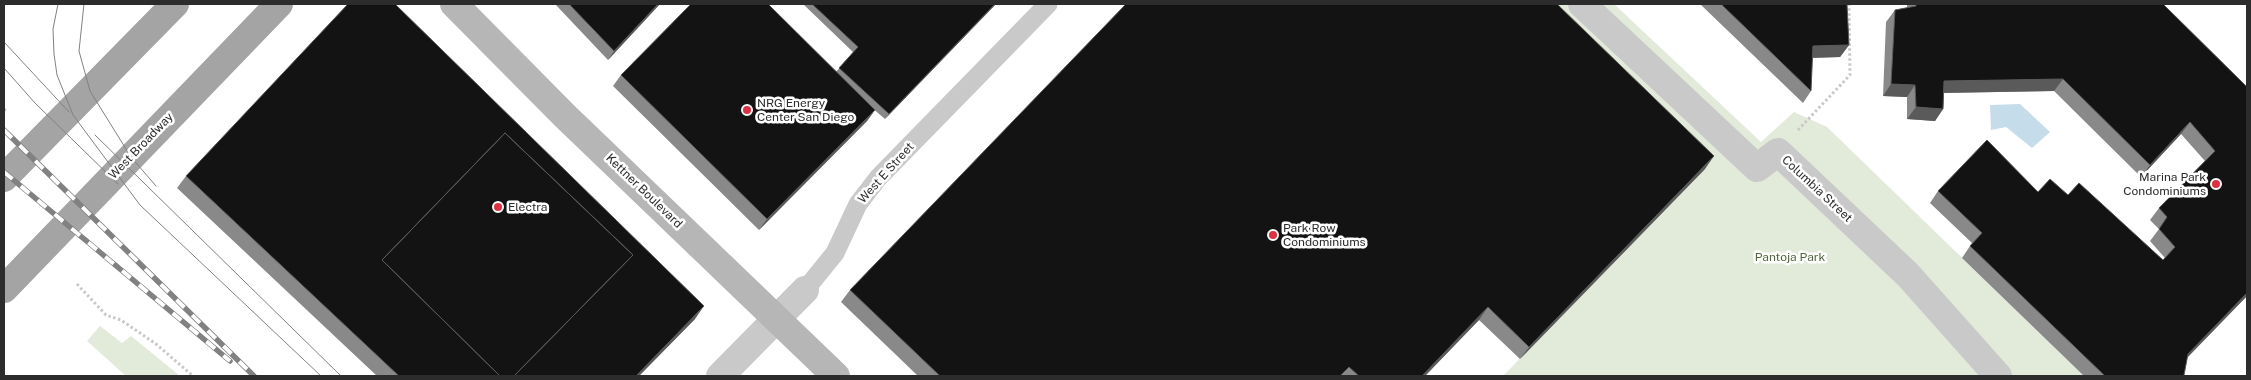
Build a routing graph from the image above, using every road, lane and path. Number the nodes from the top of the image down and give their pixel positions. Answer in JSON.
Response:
{"nodes":[{"id":1,"x":175,"y":4,"type":"edge"},
{"id":2,"x":279,"y":4,"type":"edge"},
{"id":3,"x":454,"y":4,"type":"edge"},
{"id":4,"x":1048,"y":4,"type":"edge"},
{"id":5,"x":1582,"y":4,"type":"edge"},
{"id":6,"x":1849,"y":4,"type":"edge"},
{"id":7,"x":1778,"y":152,"type":"junction"},
{"id":8,"x":4,"y":178,"type":"edge"},
{"id":9,"x":77,"y":284,"type":"dead end"},
{"id":10,"x":4,"y":289,"type":"edge"},
{"id":11,"x":805,"y":290,"type":"joint"},
{"id":12,"x":777,"y":319,"type":"junction"},
{"id":13,"x":193,"y":376,"type":"edge"},
{"id":14,"x":720,"y":376,"type":"edge"},
{"id":15,"x":836,"y":376,"type":"edge"},
{"id":16,"x":1998,"y":376,"type":"edge"}],
"edges":[{"from":1,"to":8,"type":"main road"},
{"from":2,"to":10,"type":"main road","name":"West Broadway"},
{"from":3,"to":12,"type":"main road","name":"Kettner Boulevard"},
{"from":4,"to":11,"type":"lane","name":"West E Street"},
{"from":5,"to":7,"type":"street","name":"Columbia Street"},
{"from":6,"to":7,"type":"path"},
{"from":7,"to":16,"type":"street","name":"Columbia Street"},
{"from":9,"to":13,"type":"path"},
{"from":11,"to":12,"type":"street","name":"West E Street"},
{"from":12,"to":14,"type":"street","name":"West E Street"},
{"from":12,"to":15,"type":"main road","name":"Kettner Boulevard"}]}
